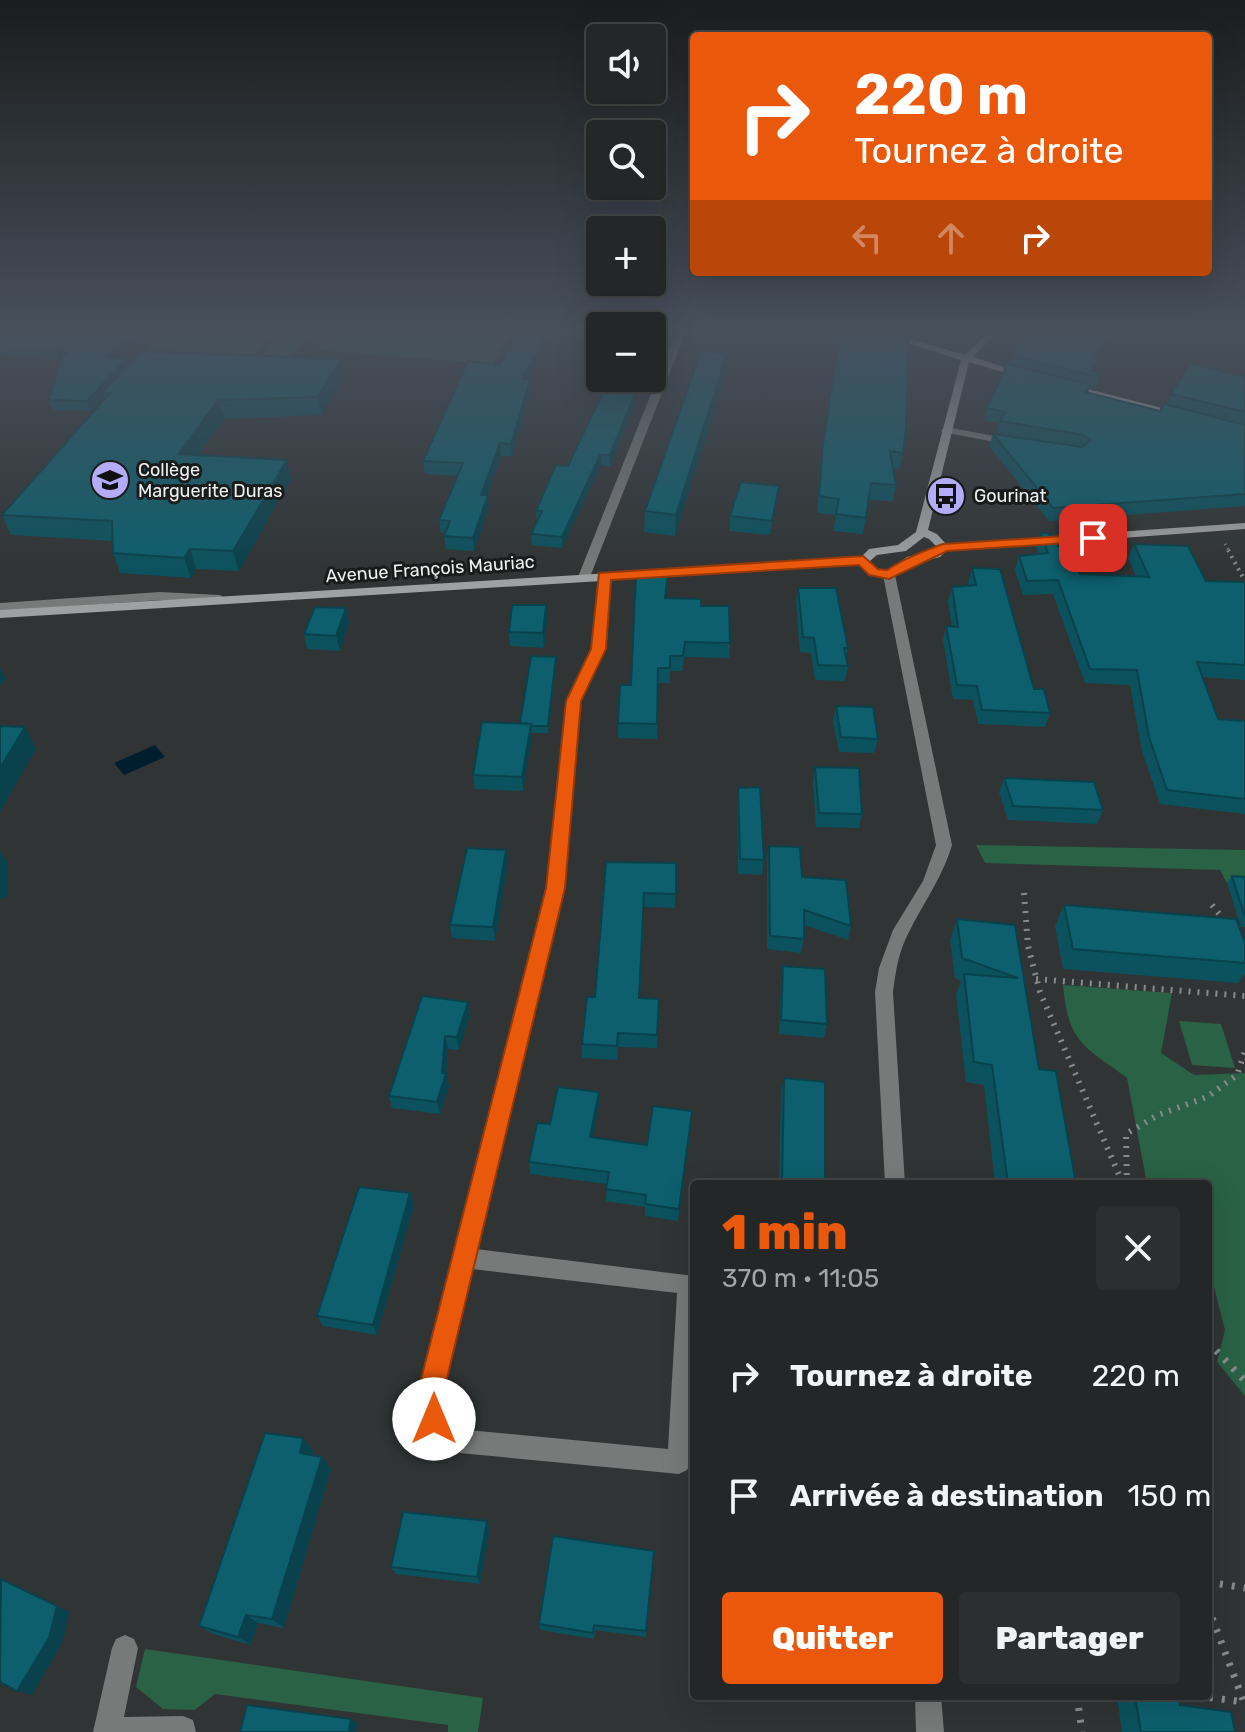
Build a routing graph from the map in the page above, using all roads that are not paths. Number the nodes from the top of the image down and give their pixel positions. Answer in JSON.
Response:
{"nodes":[{"id":1,"x":650,"y":410,"type":"edge"},
{"id":2,"x":951,"y":410,"type":"edge"},
{"id":3,"x":1156,"y":410,"type":"edge"},
{"id":4,"x":1199,"y":421,"type":"edge"},
{"id":5,"x":946,"y":430,"type":"junction"},
{"id":6,"x":1017,"y":443,"type":"edge"},
{"id":7,"x":1245,"y":526,"type":"edge"},
{"id":8,"x":921,"y":534,"type":"junction"},
{"id":9,"x":943,"y":548,"type":"junction"},
{"id":10,"x":863,"y":561,"type":"junction"},
{"id":11,"x":889,"y":575,"type":"junction"},
{"id":12,"x":604,"y":576,"type":"junction"},
{"id":13,"x":584,"y":577,"type":"junction"},
{"id":14,"x":249,"y":600,"type":"junction"},
{"id":15,"x":0,"y":607,"type":"edge"},
{"id":16,"x":0,"y":614,"type":"edge"},
{"id":17,"x":895,"y":1180,"type":"edge"},
{"id":18,"x":465,"y":1258,"type":"junction"},
{"id":19,"x":125,"y":1648,"type":"dead end"},
{"id":20,"x":928,"y":1700,"type":"edge"},
{"id":21,"x":183,"y":1730,"type":"dead end"},
{"id":22,"x":107,"y":1731,"type":"edge"},
{"id":23,"x":930,"y":1732,"type":"edge"}],
"edges":[{"from":1,"to":13,"type":"street"},
{"from":2,"to":5,"type":"street"},
{"from":3,"to":4,"type":"street"},
{"from":5,"to":6,"type":"street"},
{"from":5,"to":8,"type":"street"},
{"from":7,"to":9,"type":"street"},
{"from":8,"to":9,"type":"street"},
{"from":8,"to":10,"type":"street","name":"Avenue François Mauriac"},
{"from":9,"to":11,"type":"street"},
{"from":10,"to":11,"type":"street"},
{"from":10,"to":12,"type":"street","name":"Avenue François Mauriac"},
{"from":11,"to":17,"type":"street"},
{"from":12,"to":13,"type":"street","name":"Avenue François Mauriac"},
{"from":12,"to":18,"type":"street"},
{"from":13,"to":14,"type":"street","name":"Avenue François Mauriac"},
{"from":14,"to":15,"type":"street"},
{"from":14,"to":16,"type":"street","name":"Avenue François Mauriac"},
{"from":18,"to":18,"type":"street"},
{"from":19,"to":22,"type":"street"},
{"from":20,"to":23,"type":"street"},
{"from":21,"to":22,"type":"street"}]}
